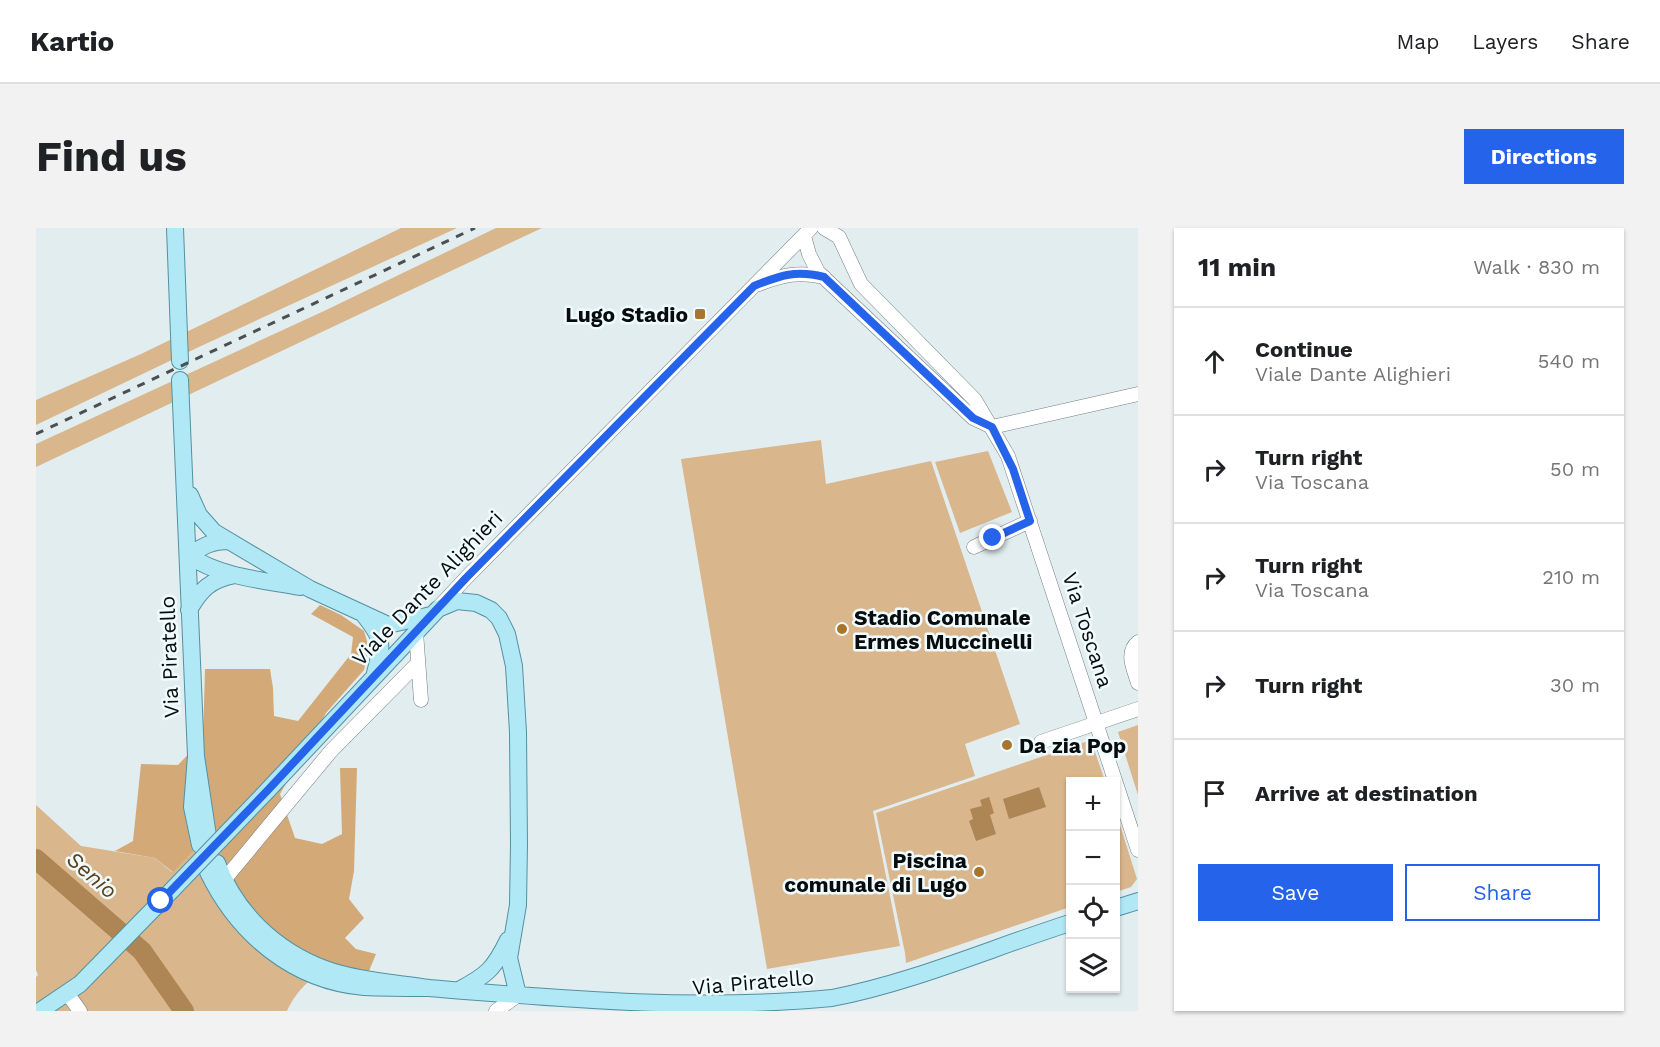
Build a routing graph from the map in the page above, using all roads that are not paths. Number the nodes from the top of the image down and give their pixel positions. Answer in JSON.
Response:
{"nodes":[{"id":1,"x":175,"y":228,"type":"edge"},
{"id":2,"x":824,"y":228,"type":"edge"},
{"id":3,"x":808,"y":232,"type":"edge"},
{"id":4,"x":824,"y":277,"type":"junction"},
{"id":5,"x":754,"y":286,"type":"junction"},
{"id":6,"x":180,"y":361,"type":"dead end"},
{"id":7,"x":180,"y":380,"type":"dead end"},
{"id":8,"x":1138,"y":394,"type":"edge"},
{"id":9,"x":992,"y":427,"type":"junction"},
{"id":10,"x":185,"y":484,"type":"junction"},
{"id":11,"x":1030,"y":521,"type":"junction"},
{"id":12,"x":229,"y":541,"type":"junction"},
{"id":13,"x":974,"y":547,"type":"dead end"},
{"id":14,"x":189,"y":556,"type":"junction"},
{"id":15,"x":235,"y":575,"type":"junction"},
{"id":16,"x":310,"y":589,"type":"junction"},
{"id":17,"x":189,"y":611,"type":"junction"},
{"id":18,"x":436,"y":611,"type":"junction"},
{"id":19,"x":363,"y":614,"type":"junction"},
{"id":20,"x":416,"y":632,"type":"junction"},
{"id":21,"x":1138,"y":642,"type":"edge"},
{"id":22,"x":418,"y":663,"type":"junction"},
{"id":23,"x":374,"y":677,"type":"junction"},
{"id":24,"x":1138,"y":683,"type":"edge"},
{"id":25,"x":421,"y":700,"type":"dead end"},
{"id":26,"x":1138,"y":709,"type":"edge"},
{"id":27,"x":1097,"y":723,"type":"junction"},
{"id":28,"x":1041,"y":742,"type":"dead end"},
{"id":29,"x":204,"y":841,"type":"dead end"},
{"id":30,"x":1138,"y":850,"type":"edge"},
{"id":31,"x":224,"y":880,"type":"junction"},
{"id":32,"x":1138,"y":901,"type":"edge"},
{"id":33,"x":1120,"y":907,"type":"edge"},
{"id":34,"x":1066,"y":925,"type":"edge"},
{"id":35,"x":513,"y":928,"type":"junction"},
{"id":36,"x":429,"y":988,"type":"junction"},
{"id":37,"x":74,"y":989,"type":"junction"},
{"id":38,"x":459,"y":990,"type":"junction"},
{"id":39,"x":518,"y":995,"type":"junction"},
{"id":40,"x":40,"y":1011,"type":"edge"},
{"id":41,"x":80,"y":1011,"type":"edge"},
{"id":42,"x":496,"y":1011,"type":"edge"}],
"edges":[{"from":1,"to":6,"type":"main road"},
{"from":2,"to":9,"type":"street","name":"Via Toscana"},
{"from":3,"to":4,"type":"street"},
{"from":3,"to":5,"type":"street","name":"Viale Dante Alighieri"},
{"from":4,"to":5,"type":"street"},
{"from":4,"to":9,"type":"street"},
{"from":5,"to":18,"type":"street","name":"Viale Dante Alighieri"},
{"from":7,"to":10,"type":"main road","name":"Via Piratello"},
{"from":8,"to":9,"type":"street"},
{"from":9,"to":11,"type":"street","name":"Via Toscana"},
{"from":10,"to":12,"type":"main road"},
{"from":10,"to":14,"type":"main road","name":"Via Piratello"},
{"from":11,"to":13,"type":"street"},
{"from":11,"to":27,"type":"street","name":"Via Toscana"},
{"from":12,"to":14,"type":"main road"},
{"from":12,"to":16,"type":"main road"},
{"from":14,"to":15,"type":"main road"},
{"from":14,"to":17,"type":"main road","name":"Via Piratello"},
{"from":15,"to":16,"type":"main road"},
{"from":15,"to":17,"type":"main road"},
{"from":16,"to":19,"type":"main road"},
{"from":17,"to":29,"type":"main road","name":"Via Piratello"},
{"from":18,"to":19,"type":"main road"},
{"from":18,"to":20,"type":"main road","name":"Viale Dante Alighieri"},
{"from":18,"to":35,"type":"main road"},
{"from":19,"to":23,"type":"main road"},
{"from":20,"to":22,"type":"street"},
{"from":20,"to":23,"type":"main road","name":"Viale Dante Alighieri"},
{"from":21,"to":24,"type":"street"},
{"from":22,"to":25,"type":"street"},
{"from":22,"to":31,"type":"street"},
{"from":23,"to":37,"type":"main road","name":"Viale Dante Alighieri","bridge":true},
{"from":26,"to":27,"type":"street"},
{"from":27,"to":28,"type":"street"},
{"from":27,"to":30,"type":"street","name":"Via Toscana"},
{"from":31,"to":36,"type":"main road","name":"Via Piratello"},
{"from":31,"to":36,"type":"main road","name":"Via Piratello"},
{"from":32,"to":33,"type":"main road"},
{"from":34,"to":39,"type":"main road","name":"Via Piratello"},
{"from":35,"to":38,"type":"main road"},
{"from":35,"to":39,"type":"main road"},
{"from":36,"to":38,"type":"main road","name":"Via Piratello"},
{"from":37,"to":40,"type":"main road","name":"Viale Dante Alighieri"},
{"from":37,"to":41,"type":"street"},
{"from":38,"to":39,"type":"main road","name":"Via Piratello"},
{"from":39,"to":42,"type":"street"}]}
